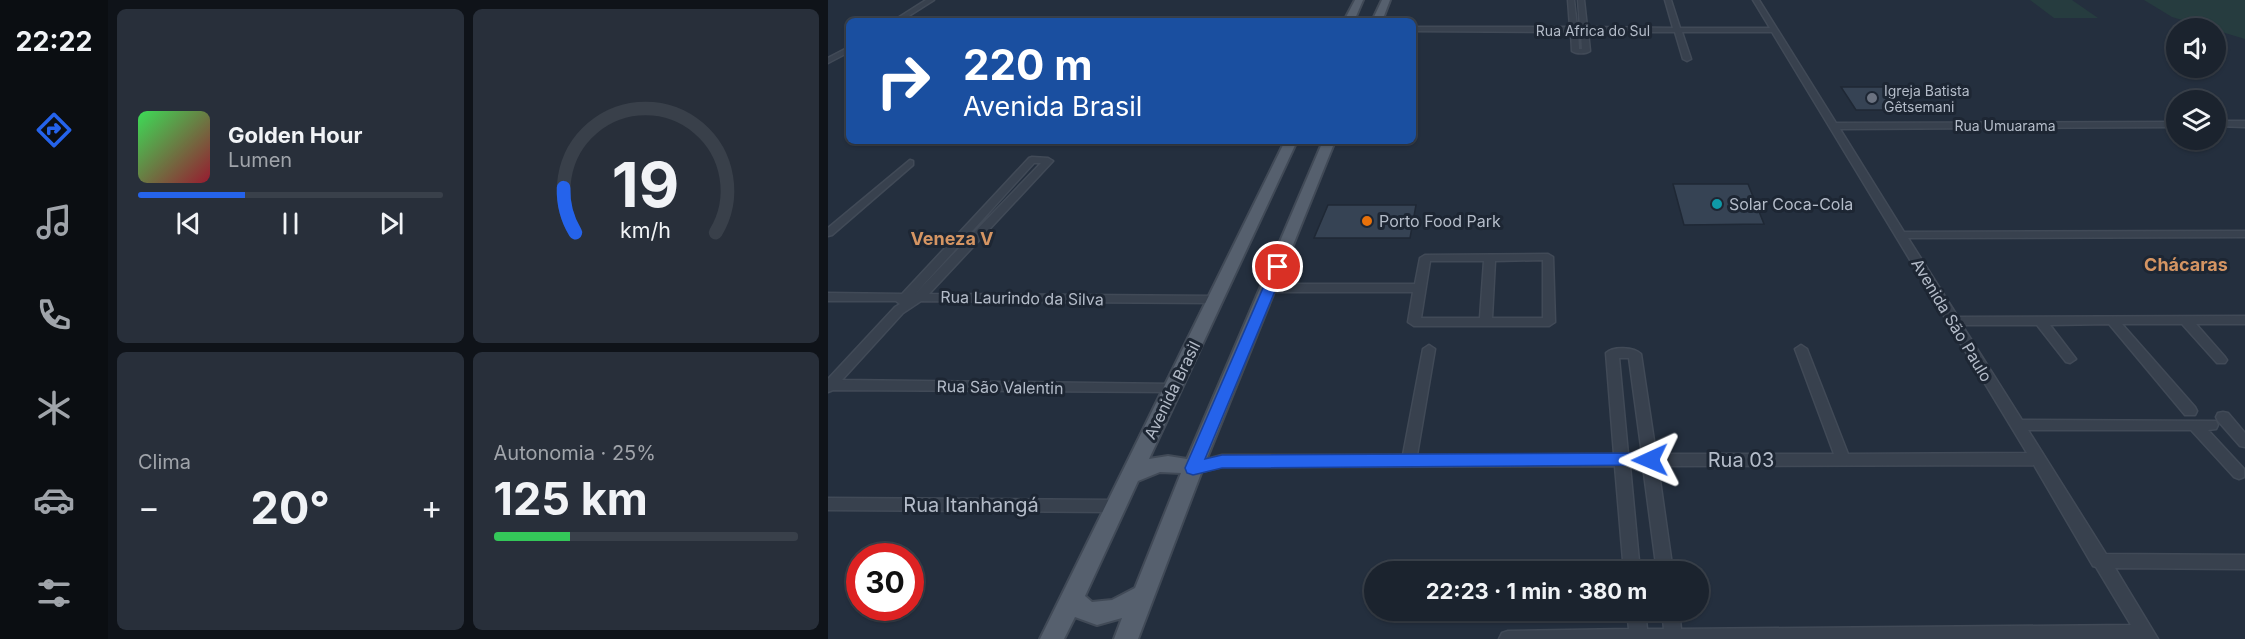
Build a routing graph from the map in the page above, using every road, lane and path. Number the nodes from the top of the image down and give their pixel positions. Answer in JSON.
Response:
{"nodes":[{"id":1,"x":931,"y":0,"type":"edge"},
{"id":2,"x":1359,"y":0,"type":"edge"},
{"id":3,"x":1386,"y":0,"type":"edge"},
{"id":4,"x":1571,"y":0,"type":"edge"},
{"id":5,"x":1581,"y":0,"type":"edge"},
{"id":6,"x":1668,"y":0,"type":"edge"},
{"id":7,"x":1756,"y":0,"type":"edge"},
{"id":8,"x":901,"y":18,"type":"edge"},
{"id":9,"x":1350,"y":18,"type":"edge"},
{"id":10,"x":1378,"y":18,"type":"edge"},
{"id":11,"x":1416,"y":29,"type":"edge"},
{"id":12,"x":1574,"y":30,"type":"junction"},
{"id":13,"x":1584,"y":30,"type":"junction"},
{"id":14,"x":1678,"y":30,"type":"junction"},
{"id":15,"x":1774,"y":30,"type":"junction"},
{"id":16,"x":846,"y":51,"type":"edge"},
{"id":17,"x":1688,"y":59,"type":"dead end"},
{"id":18,"x":828,"y":61,"type":"edge"},
{"id":19,"x":2166,"y":124,"type":"edge"},
{"id":20,"x":2226,"y":124,"type":"edge"},
{"id":21,"x":2245,"y":124,"type":"edge"},
{"id":22,"x":1833,"y":126,"type":"junction"},
{"id":23,"x":1290,"y":144,"type":"edge"},
{"id":24,"x":1328,"y":144,"type":"edge"},
{"id":25,"x":910,"y":164,"type":"dead end"},
{"id":26,"x":828,"y":233,"type":"edge"},
{"id":27,"x":2245,"y":234,"type":"edge"},
{"id":28,"x":1900,"y":235,"type":"junction"},
{"id":29,"x":1490,"y":258,"type":"junction"},
{"id":30,"x":1270,"y":288,"type":"junction"},
{"id":31,"x":1420,"y":288,"type":"junction"},
{"id":32,"x":828,"y":297,"type":"edge"},
{"id":33,"x":904,"y":297,"type":"junction"},
{"id":34,"x":920,"y":297,"type":"junction"},
{"id":35,"x":1215,"y":300,"type":"junction"},
{"id":36,"x":899,"y":310,"type":"junction"},
{"id":37,"x":2245,"y":320,"type":"edge"},
{"id":38,"x":1952,"y":321,"type":"junction"},
{"id":39,"x":1486,"y":322,"type":"junction"},
{"id":40,"x":2041,"y":322,"type":"junction"},
{"id":41,"x":2187,"y":322,"type":"junction"},
{"id":42,"x":2114,"y":323,"type":"junction"},
{"id":43,"x":1429,"y":349,"type":"dead end"},
{"id":44,"x":1801,"y":349,"type":"dead end"},
{"id":45,"x":2070,"y":359,"type":"dead end"},
{"id":46,"x":2221,"y":360,"type":"dead end"},
{"id":47,"x":828,"y":386,"type":"edge"},
{"id":48,"x":1172,"y":389,"type":"junction"},
{"id":49,"x":2193,"y":418,"type":"junction"},
{"id":50,"x":2016,"y":425,"type":"junction"},
{"id":51,"x":2245,"y":442,"type":"edge"},
{"id":52,"x":1843,"y":459,"type":"junction"},
{"id":53,"x":2038,"y":459,"type":"junction"},
{"id":54,"x":1622,"y":460,"type":"junction"},
{"id":55,"x":1650,"y":460,"type":"junction"},
{"id":56,"x":1409,"y":461,"type":"junction"},
{"id":57,"x":1193,"y":468,"type":"junction"},
{"id":58,"x":2239,"y":473,"type":"dead end"},
{"id":59,"x":1130,"y":476,"type":"junction"},
{"id":60,"x":828,"y":504,"type":"edge"},
{"id":61,"x":1114,"y":506,"type":"junction"},
{"id":62,"x":1631,"y":561,"type":"edge"},
{"id":63,"x":1664,"y":561,"type":"edge"},
{"id":64,"x":2099,"y":561,"type":"junction"},
{"id":65,"x":2245,"y":562,"type":"edge"},
{"id":66,"x":1145,"y":594,"type":"junction"},
{"id":67,"x":1072,"y":598,"type":"junction"},
{"id":68,"x":1637,"y":621,"type":"edge"},
{"id":69,"x":1672,"y":621,"type":"edge"},
{"id":70,"x":2147,"y":636,"type":"edge"},
{"id":71,"x":1639,"y":638,"type":"edge"},
{"id":72,"x":1674,"y":638,"type":"edge"},
{"id":73,"x":1052,"y":639,"type":"edge"},
{"id":74,"x":1126,"y":639,"type":"edge"},
{"id":75,"x":1508,"y":639,"type":"edge"}],
"edges":[{"from":1,"to":8,"type":"street"},
{"from":2,"to":9,"type":"main road"},
{"from":3,"to":10,"type":"main road"},
{"from":4,"to":12,"type":"street"},
{"from":5,"to":13,"type":"street"},
{"from":6,"to":14,"type":"street"},
{"from":7,"to":15,"type":"street","name":"Avenida São Paulo"},
{"from":11,"to":12,"type":"street","name":"Rua Africa do Sul"},
{"from":12,"to":13,"type":"street","name":"Rua Africa do Sul"},
{"from":12,"to":13,"type":"street"},
{"from":13,"to":14,"type":"street","name":"Rua Africa do Sul"},
{"from":14,"to":15,"type":"street","name":"Rua Africa do Sul"},
{"from":14,"to":17,"type":"street"},
{"from":15,"to":22,"type":"street","name":"Avenida São Paulo"},
{"from":16,"to":18,"type":"street"},
{"from":19,"to":22,"type":"street","name":"Rua Umuarama"},
{"from":20,"to":21,"type":"street"},
{"from":22,"to":28,"type":"street","name":"Avenida São Paulo"},
{"from":23,"to":35,"type":"main road","name":"Avenida Brasil"},
{"from":24,"to":30,"type":"main road"},
{"from":25,"to":26,"type":"street"},
{"from":27,"to":28,"type":"street"},
{"from":28,"to":38,"type":"street","name":"Avenida São Paulo"},
{"from":29,"to":31,"type":"street"},
{"from":29,"to":39,"type":"street"},
{"from":29,"to":39,"type":"street"},
{"from":30,"to":31,"type":"street"},
{"from":30,"to":57,"type":"main road"},
{"from":31,"to":39,"type":"street"},
{"from":32,"to":33,"type":"street","name":"Rua Laurindo da Silva"},
{"from":33,"to":34,"type":"street","name":"Rua Laurindo da Silva"},
{"from":33,"to":34,"type":"street"},
{"from":33,"to":36,"type":"street"},
{"from":34,"to":35,"type":"street","name":"Rua Laurindo da Silva"},
{"from":34,"to":36,"type":"street"},
{"from":35,"to":48,"type":"main road","name":"Avenida Brasil"},
{"from":36,"to":47,"type":"street"},
{"from":37,"to":41,"type":"street"},
{"from":38,"to":40,"type":"street"},
{"from":38,"to":50,"type":"street","name":"Avenida São Paulo"},
{"from":40,"to":42,"type":"street"},
{"from":40,"to":45,"type":"street"},
{"from":41,"to":42,"type":"street"},
{"from":41,"to":46,"type":"street"},
{"from":42,"to":49,"type":"street"},
{"from":43,"to":56,"type":"street"},
{"from":44,"to":52,"type":"street"},
{"from":47,"to":48,"type":"street","name":"Rua São Valentin"},
{"from":48,"to":59,"type":"main road","name":"Avenida Brasil"},
{"from":49,"to":50,"type":"street"},
{"from":49,"to":51,"type":"street"},
{"from":49,"to":58,"type":"street"},
{"from":50,"to":53,"type":"street","name":"Avenida São Paulo"},
{"from":52,"to":53,"type":"street","name":"Rua 03"},
{"from":52,"to":55,"type":"street","name":"Rua 03"},
{"from":53,"to":64,"type":"street","name":"Avenida São Paulo"},
{"from":54,"to":55,"type":"street","name":"Rua 03"},
{"from":54,"to":55,"type":"street"},
{"from":54,"to":56,"type":"street","name":"Rua 03"},
{"from":54,"to":62,"type":"street"},
{"from":55,"to":63,"type":"street"},
{"from":56,"to":57,"type":"street","name":"Rua 03"},
{"from":57,"to":59,"type":"main road"},
{"from":57,"to":66,"type":"main road"},
{"from":59,"to":61,"type":"main road","name":"Avenida Brasil"},
{"from":60,"to":61,"type":"street","name":"Rua Itanhangá"},
{"from":61,"to":67,"type":"main road","name":"Avenida Brasil"},
{"from":64,"to":65,"type":"street"},
{"from":64,"to":70,"type":"street","name":"Avenida São Paulo"},
{"from":66,"to":67,"type":"main road"},
{"from":66,"to":74,"type":"main road"},
{"from":67,"to":73,"type":"main road","name":"Avenida Brasil"},
{"from":68,"to":71,"type":"street"},
{"from":69,"to":72,"type":"street"},
{"from":70,"to":72,"type":"street"},
{"from":71,"to":72,"type":"street"},
{"from":71,"to":75,"type":"street"}]}
